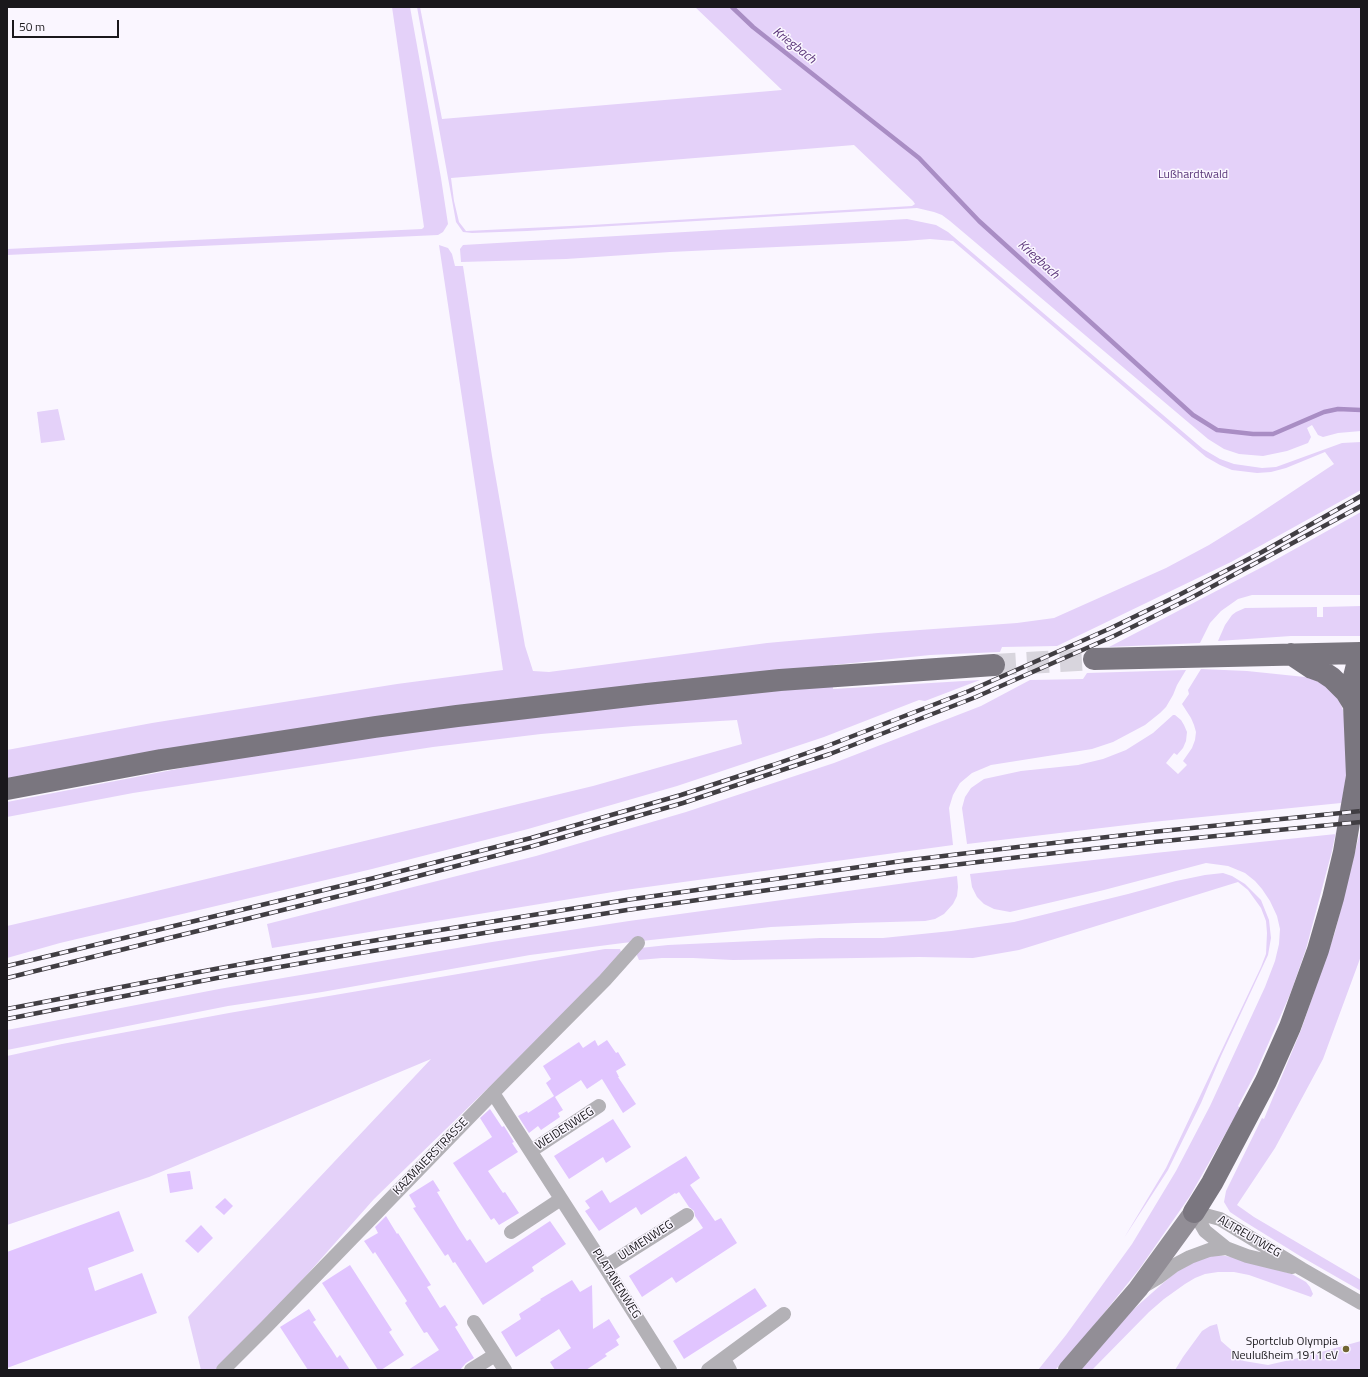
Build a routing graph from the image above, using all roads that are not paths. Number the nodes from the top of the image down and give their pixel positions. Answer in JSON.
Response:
{"nodes":[{"id":1,"x":1361,"y":653,"type":"edge"},
{"id":2,"x":1291,"y":654,"type":"junction"},
{"id":3,"x":1094,"y":659,"type":"tunnel mouth"},
{"id":4,"x":994,"y":665,"type":"tunnel mouth"},
{"id":5,"x":1354,"y":705,"type":"junction"},
{"id":6,"x":1359,"y":769,"type":"edge"},
{"id":7,"x":7,"y":789,"type":"edge"},
{"id":8,"x":638,"y":943,"type":"dead end"},
{"id":9,"x":493,"y":1093,"type":"junction"},
{"id":10,"x":599,"y":1106,"type":"dead end"},
{"id":11,"x":531,"y":1151,"type":"junction"},
{"id":12,"x":561,"y":1199,"type":"junction"},
{"id":13,"x":1194,"y":1212,"type":"junction"},
{"id":14,"x":687,"y":1215,"type":"dead end"},
{"id":15,"x":511,"y":1232,"type":"dead end"},
{"id":16,"x":1226,"y":1248,"type":"junction"},
{"id":17,"x":605,"y":1267,"type":"junction"},
{"id":18,"x":1302,"y":1269,"type":"junction"},
{"id":19,"x":1138,"y":1289,"type":"junction"},
{"id":20,"x":1361,"y":1303,"type":"edge"},
{"id":21,"x":784,"y":1314,"type":"dead end"},
{"id":22,"x":474,"y":1322,"type":"dead end"},
{"id":23,"x":495,"y":1354,"type":"junction"},
{"id":24,"x":727,"y":1365,"type":"edge"},
{"id":25,"x":223,"y":1370,"type":"edge"},
{"id":26,"x":471,"y":1370,"type":"edge"},
{"id":27,"x":505,"y":1370,"type":"edge"},
{"id":28,"x":670,"y":1370,"type":"edge"},
{"id":29,"x":708,"y":1370,"type":"edge"},
{"id":30,"x":1068,"y":1370,"type":"edge"}],
"edges":[{"from":1,"to":2,"type":"main road"},
{"from":1,"to":5,"type":"main road"},
{"from":2,"to":3,"type":"main road"},
{"from":2,"to":5,"type":"main road"},
{"from":4,"to":7,"type":"main road"},
{"from":5,"to":6,"type":"main road"},
{"from":6,"to":13,"type":"main road"},
{"from":8,"to":9,"type":"street","name":"KAZMAIERSTRASSE"},
{"from":9,"to":11,"type":"street","name":"PLATANENWEG"},
{"from":9,"to":25,"type":"street","name":"KAZMAIERSTRASSE"},
{"from":10,"to":11,"type":"street","name":"WEIDENWEG"},
{"from":11,"to":12,"type":"street","name":"PLATANENWEG"},
{"from":12,"to":15,"type":"street"},
{"from":12,"to":17,"type":"street","name":"PLATANENWEG"},
{"from":13,"to":16,"type":"street","name":"ALTREUTWEG"},
{"from":13,"to":18,"type":"street","name":"ALTREUTWEG"},
{"from":13,"to":19,"type":"street"},
{"from":14,"to":17,"type":"street","name":"ULMENWEG"},
{"from":16,"to":18,"type":"street","name":"ALTREUTWEG"},
{"from":16,"to":19,"type":"street","name":"ALTREUTWEG"},
{"from":17,"to":28,"type":"street","name":"PLATANENWEG"},
{"from":18,"to":20,"type":"street","name":"ALTREUTWEG"},
{"from":19,"to":30,"type":"street"},
{"from":21,"to":24,"type":"street"},
{"from":22,"to":23,"type":"street"},
{"from":23,"to":26,"type":"street"},
{"from":23,"to":27,"type":"street"},
{"from":24,"to":29,"type":"street"}]}
